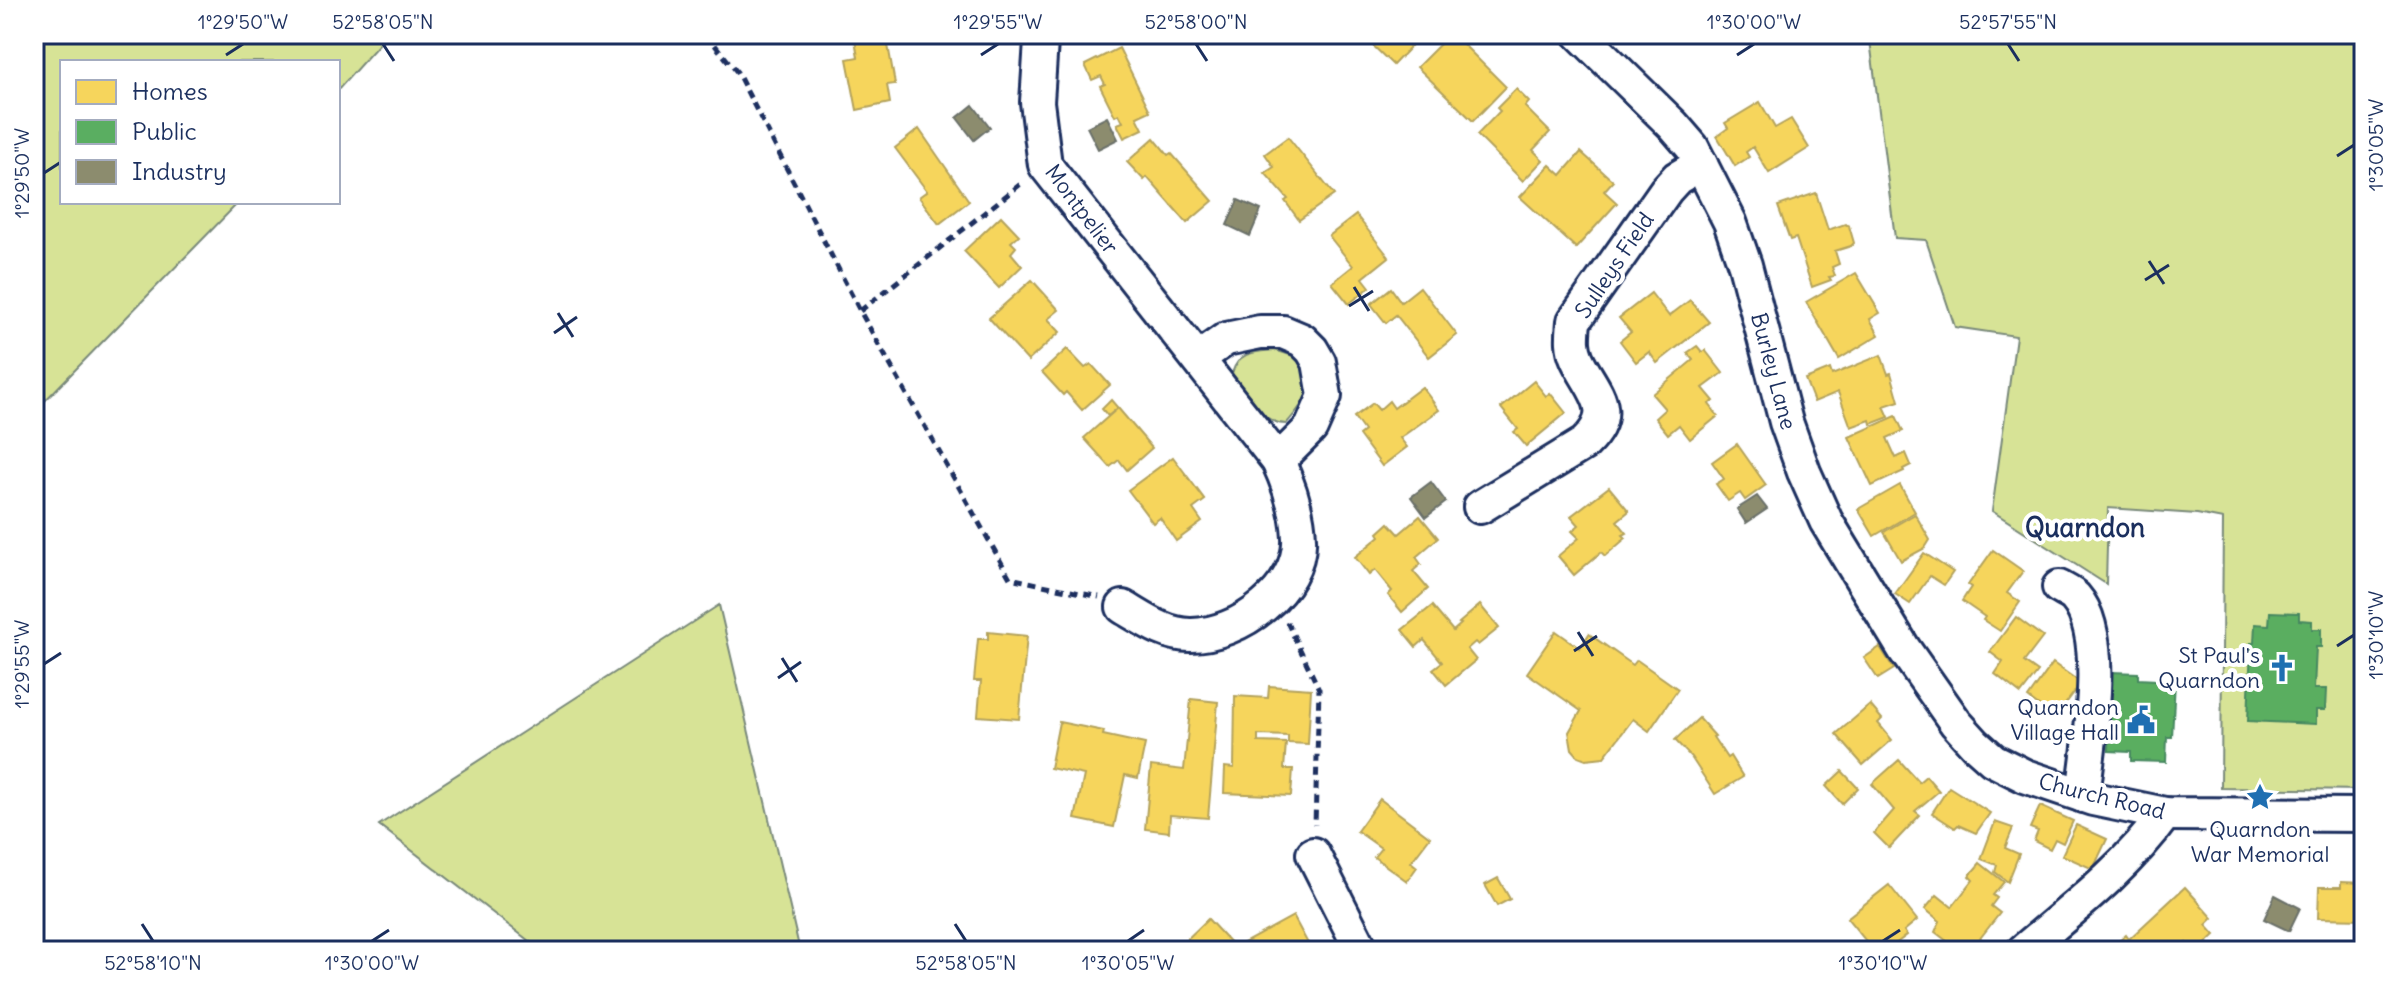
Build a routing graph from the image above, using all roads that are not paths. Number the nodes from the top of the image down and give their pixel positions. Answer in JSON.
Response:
{"nodes":[{"id":1,"x":1045,"y":34,"type":"edge"},
{"id":2,"x":1580,"y":34,"type":"edge"},
{"id":3,"x":1701,"y":164,"type":"junction"},
{"id":4,"x":1199,"y":358,"type":"junction"},
{"id":5,"x":1278,"y":461,"type":"junction"},
{"id":6,"x":1480,"y":507,"type":"dead end"},
{"id":7,"x":2059,"y":587,"type":"dead end"},
{"id":8,"x":1115,"y":603,"type":"road end"},
{"id":9,"x":1956,"y":723,"type":"joint"},
{"id":10,"x":2083,"y":796,"type":"junction"},
{"id":11,"x":2165,"y":814,"type":"junction"},
{"id":12,"x":2364,"y":815,"type":"edge"},
{"id":13,"x":1313,"y":854,"type":"road end"},
{"id":14,"x":1362,"y":951,"type":"edge"},
{"id":15,"x":2023,"y":951,"type":"edge"}],
"edges":[{"from":1,"to":4,"type":"street","name":"Montpelier"},
{"from":2,"to":3,"type":"street","name":"Burley Lane"},
{"from":3,"to":6,"type":"street","name":"Sulleys Field"},
{"from":3,"to":9,"type":"street","name":"Burley Lane"},
{"from":4,"to":5,"type":"street","name":"Montpelier"},
{"from":4,"to":5,"type":"street"},
{"from":5,"to":8,"type":"street","name":"Montpelier"},
{"from":7,"to":10,"type":"street"},
{"from":9,"to":10,"type":"street","name":"Church Road"},
{"from":10,"to":11,"type":"street","name":"Church Road"},
{"from":11,"to":12,"type":"street","name":"Church Road"},
{"from":11,"to":15,"type":"street"},
{"from":13,"to":14,"type":"street"}]}
